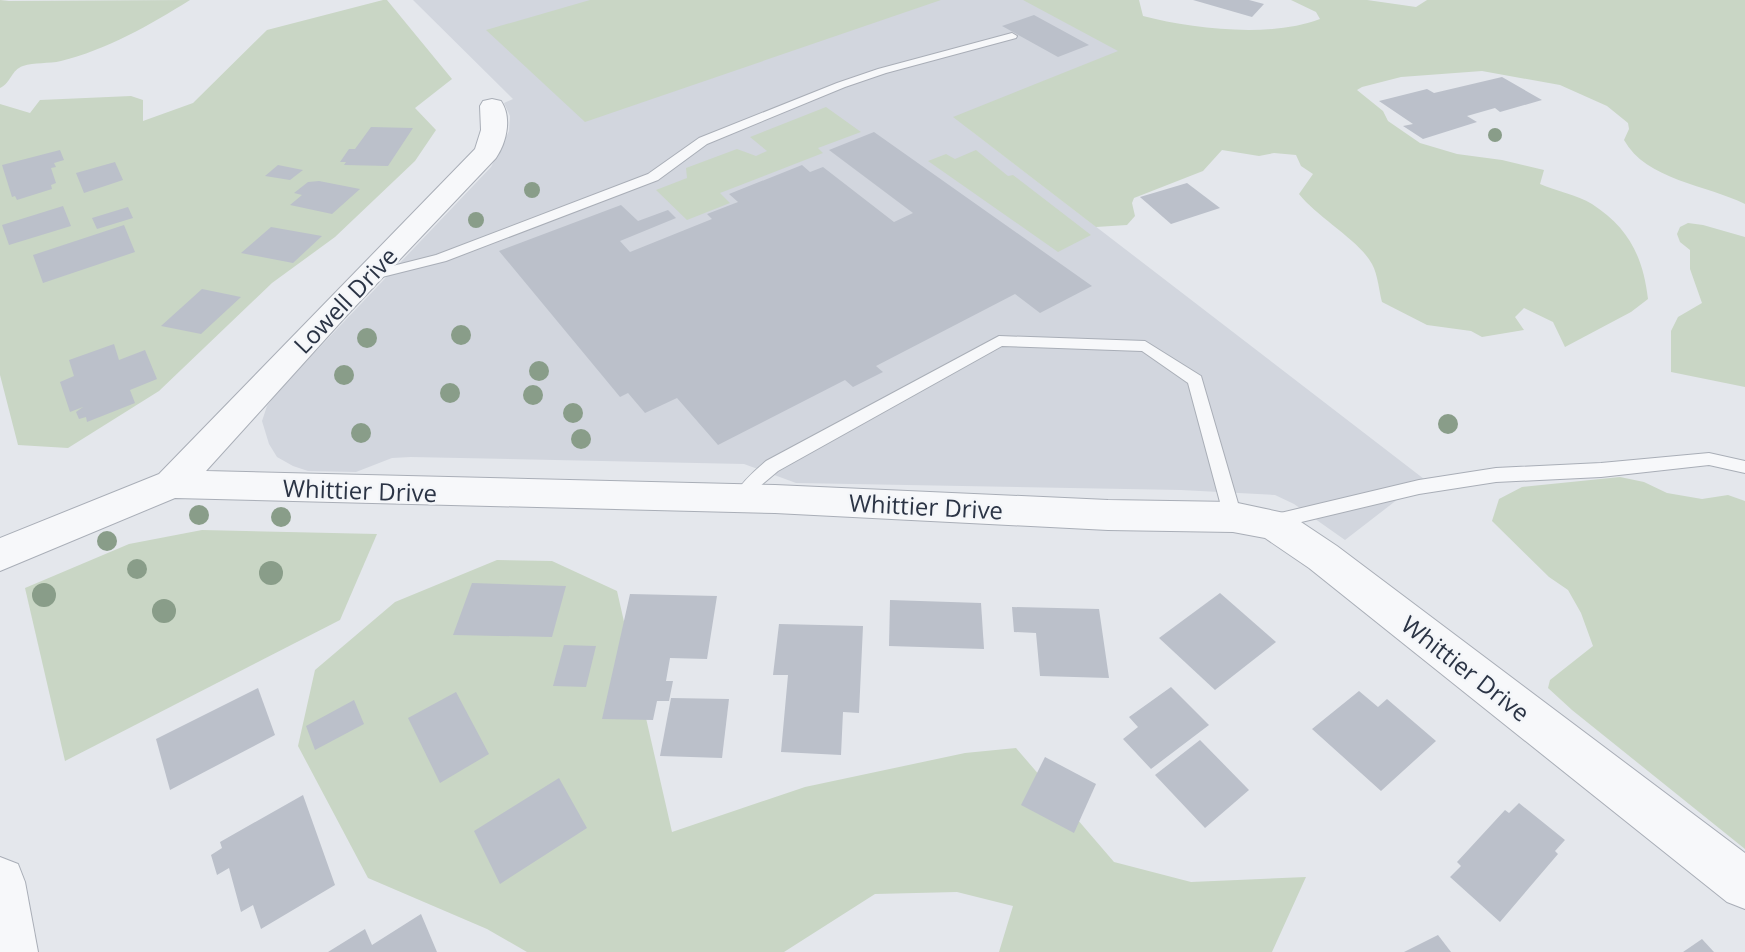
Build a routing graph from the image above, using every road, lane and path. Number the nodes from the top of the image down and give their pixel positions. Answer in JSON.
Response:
{"nodes":[{"id":1,"x":1012,"y":36,"type":"dead end"},
{"id":2,"x":492,"y":106,"type":"dead end"},
{"id":3,"x":366,"y":277,"type":"junction"},
{"id":4,"x":1745,"y":467,"type":"edge"},
{"id":5,"x":172,"y":484,"type":"junction"},
{"id":6,"x":741,"y":499,"type":"junction"},
{"id":7,"x":1250,"y":520,"type":"junction"},
{"id":8,"x":0,"y":555,"type":"edge"},
{"id":9,"x":0,"y":882,"type":"edge"},
{"id":10,"x":1745,"y":884,"type":"edge"},
{"id":11,"x":12,"y":952,"type":"edge"}],
"edges":[{"from":1,"to":3,"type":"lane"},
{"from":2,"to":3,"type":"street","name":"Lowell Drive"},
{"from":3,"to":5,"type":"street","name":"Lowell Drive"},
{"from":4,"to":7,"type":"lane"},
{"from":5,"to":6,"type":"street","name":"Whittier Drive"},
{"from":5,"to":8,"type":"street","name":"Whittier Drive"},
{"from":6,"to":7,"type":"street","name":"Whittier Drive"},
{"from":6,"to":7,"type":"lane"},
{"from":7,"to":10,"type":"street","name":"Whittier Drive"},
{"from":9,"to":11,"type":"street"}]}
